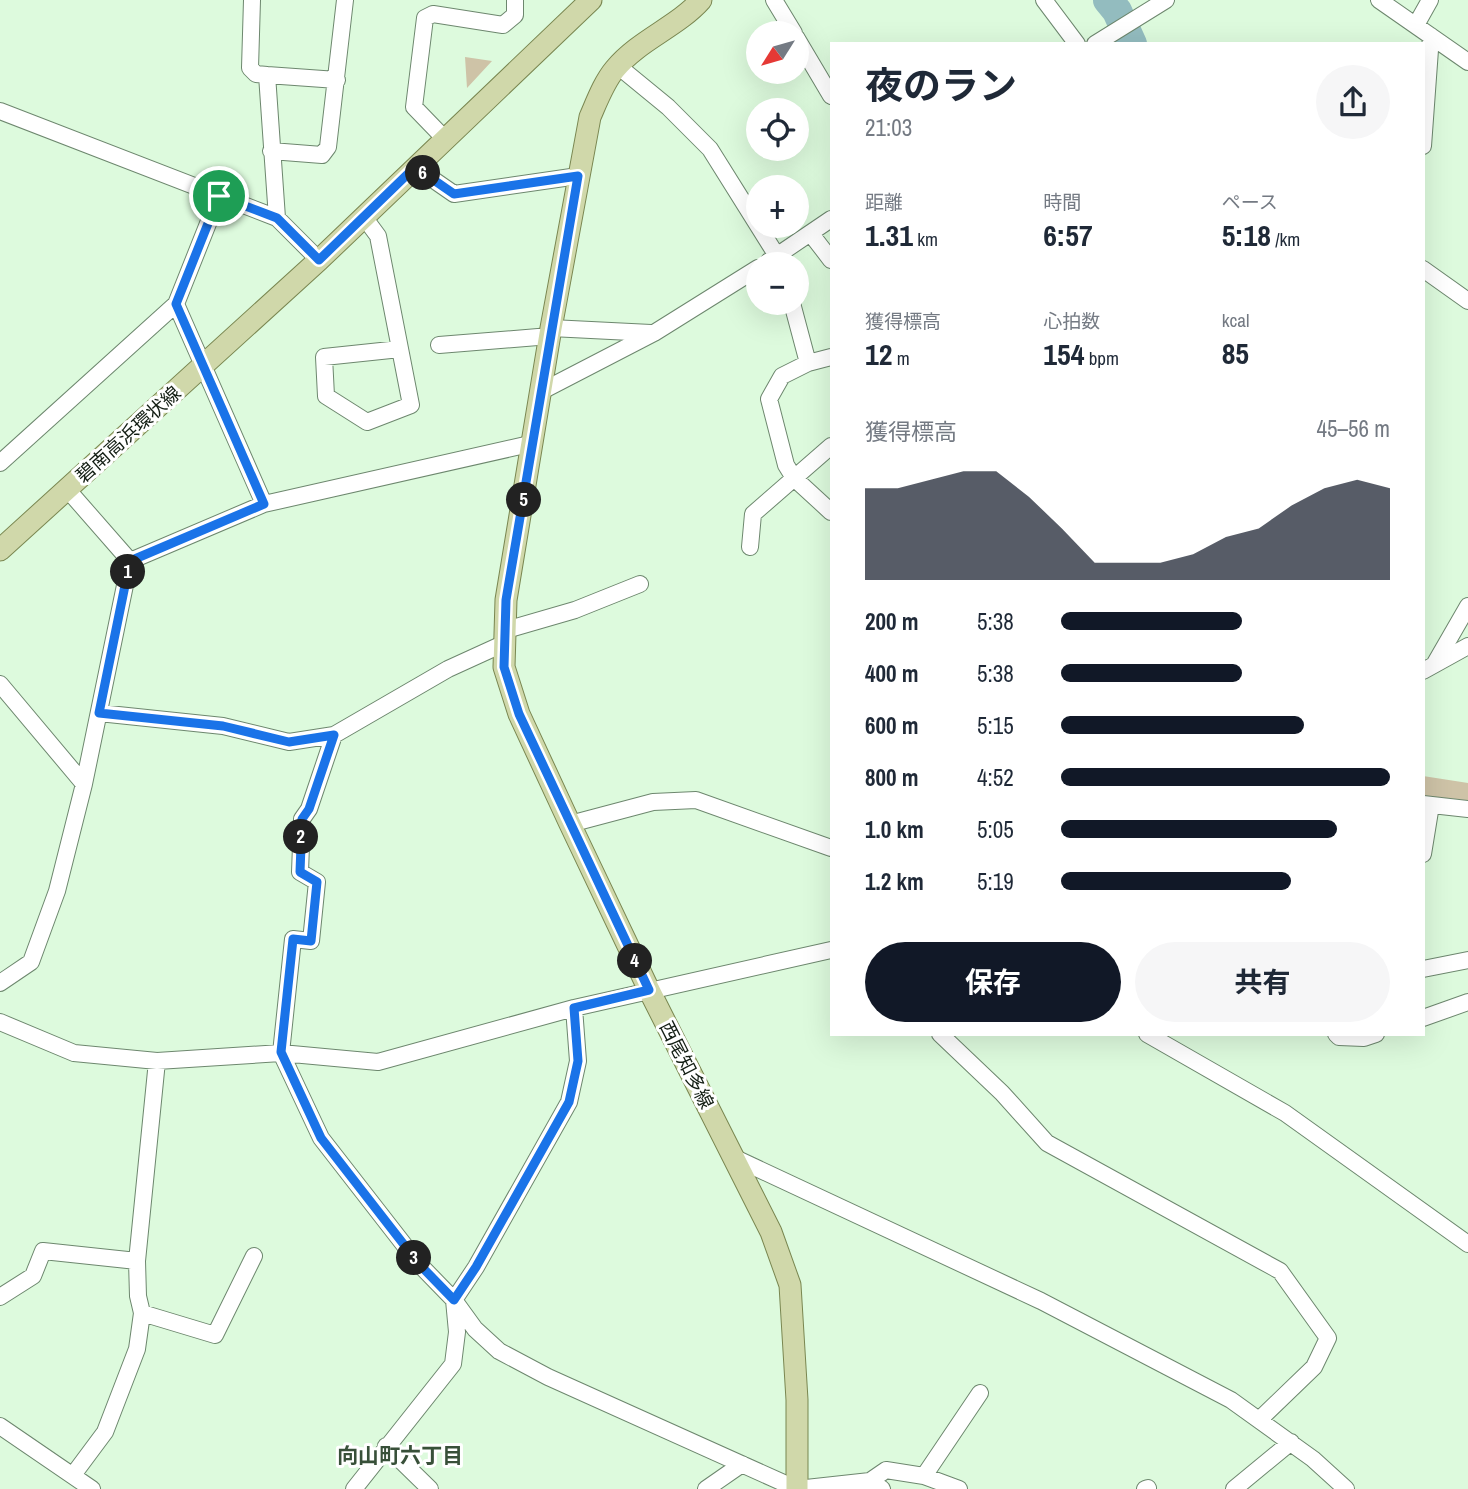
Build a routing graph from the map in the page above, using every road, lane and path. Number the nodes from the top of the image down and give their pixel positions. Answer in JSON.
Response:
{"nodes":[{"id":1,"x":252,"y":0,"type":"edge"},
{"id":2,"x":345,"y":0,"type":"edge"},
{"id":3,"x":515,"y":0,"type":"edge"},
{"id":4,"x":591,"y":0,"type":"edge"},
{"id":5,"x":701,"y":0,"type":"edge"},
{"id":6,"x":774,"y":0,"type":"edge"},
{"id":7,"x":1044,"y":0,"type":"edge"},
{"id":8,"x":1166,"y":0,"type":"edge"},
{"id":9,"x":1379,"y":0,"type":"edge"},
{"id":10,"x":1430,"y":0,"type":"edge"},
{"id":11,"x":787,"y":21,"type":"edge"},
{"id":12,"x":1416,"y":25,"type":"junction"},
{"id":13,"x":1431,"y":36,"type":"junction"},
{"id":14,"x":1076,"y":42,"type":"edge"},
{"id":15,"x":1098,"y":42,"type":"edge"},
{"id":16,"x":809,"y":59,"type":"edge"},
{"id":17,"x":1468,"y":62,"type":"edge"},
{"id":18,"x":618,"y":66,"type":"junction"},
{"id":19,"x":267,"y":75,"type":"junction"},
{"id":20,"x":337,"y":80,"type":"junction"},
{"id":21,"x":830,"y":94,"type":"edge"},
{"id":22,"x":0,"y":111,"type":"edge"},
{"id":23,"x":1425,"y":118,"type":"edge"},
{"id":24,"x":444,"y":138,"type":"junction"},
{"id":25,"x":271,"y":151,"type":"junction"},
{"id":26,"x":415,"y":167,"type":"junction"},
{"id":27,"x":578,"y":176,"type":"junction"},
{"id":28,"x":219,"y":196,"type":"junction"},
{"id":29,"x":364,"y":216,"type":"junction"},
{"id":30,"x":277,"y":218,"type":"junction"},
{"id":31,"x":830,"y":220,"type":"edge"},
{"id":32,"x":811,"y":234,"type":"junction"},
{"id":33,"x":770,"y":252,"type":"edge"},
{"id":34,"x":786,"y":252,"type":"edge"},
{"id":35,"x":830,"y":259,"type":"edge"},
{"id":36,"x":319,"y":260,"type":"junction"},
{"id":37,"x":1425,"y":270,"type":"edge"},
{"id":38,"x":746,"y":276,"type":"edge"},
{"id":39,"x":1466,"y":294,"type":"edge"},
{"id":40,"x":176,"y":304,"type":"junction"},
{"id":41,"x":795,"y":315,"type":"edge"},
{"id":42,"x":551,"y":332,"type":"junction"},
{"id":43,"x":654,"y":333,"type":"junction"},
{"id":44,"x":439,"y":345,"type":"dead end"},
{"id":45,"x":400,"y":349,"type":"junction"},
{"id":46,"x":830,"y":357,"type":"edge"},
{"id":47,"x":808,"y":363,"type":"junction"},
{"id":48,"x":204,"y":365,"type":"junction"},
{"id":49,"x":542,"y":391,"type":"junction"},
{"id":50,"x":534,"y":443,"type":"junction"},
{"id":51,"x":830,"y":447,"type":"edge"},
{"id":52,"x":0,"y":463,"type":"edge"},
{"id":53,"x":794,"y":478,"type":"junction"},
{"id":54,"x":67,"y":489,"type":"junction"},
{"id":55,"x":264,"y":504,"type":"junction"},
{"id":56,"x":830,"y":509,"type":"edge"},
{"id":57,"x":750,"y":547,"type":"dead end"},
{"id":58,"x":0,"y":550,"type":"edge"},
{"id":59,"x":130,"y":561,"type":"junction"},
{"id":60,"x":640,"y":584,"type":"dead end"},
{"id":61,"x":1468,"y":606,"type":"edge"},
{"id":62,"x":505,"y":637,"type":"junction"},
{"id":63,"x":1468,"y":646,"type":"edge"},
{"id":64,"x":1428,"y":668,"type":"edge"},
{"id":65,"x":0,"y":684,"type":"edge"},
{"id":66,"x":99,"y":713,"type":"junction"},
{"id":67,"x":334,"y":735,"type":"junction"},
{"id":68,"x":84,"y":784,"type":"junction"},
{"id":69,"x":1427,"y":804,"type":"edge"},
{"id":70,"x":1468,"y":808,"type":"edge"},
{"id":71,"x":570,"y":824,"type":"junction"},
{"id":72,"x":1425,"y":829,"type":"edge"},
{"id":73,"x":830,"y":848,"type":"edge"},
{"id":74,"x":830,"y":950,"type":"edge"},
{"id":75,"x":1468,"y":960,"type":"edge"},
{"id":76,"x":1425,"y":969,"type":"edge"},
{"id":77,"x":0,"y":983,"type":"edge"},
{"id":78,"x":649,"y":990,"type":"junction"},
{"id":79,"x":1468,"y":1002,"type":"edge"},
{"id":80,"x":574,"y":1008,"type":"junction"},
{"id":81,"x":1425,"y":1017,"type":"edge"},
{"id":82,"x":0,"y":1022,"type":"edge"},
{"id":83,"x":942,"y":1036,"type":"edge"},
{"id":84,"x":1150,"y":1036,"type":"edge"},
{"id":85,"x":1338,"y":1036,"type":"edge"},
{"id":86,"x":1359,"y":1036,"type":"edge"},
{"id":87,"x":281,"y":1052,"type":"junction"},
{"id":88,"x":157,"y":1061,"type":"junction"},
{"id":89,"x":735,"y":1158,"type":"junction"},
{"id":90,"x":1468,"y":1244,"type":"edge"},
{"id":91,"x":254,"y":1256,"type":"dead end"},
{"id":92,"x":137,"y":1261,"type":"junction"},
{"id":93,"x":0,"y":1297,"type":"edge"},
{"id":94,"x":454,"y":1300,"type":"junction"},
{"id":95,"x":142,"y":1313,"type":"junction"},
{"id":96,"x":980,"y":1393,"type":"dead end"},
{"id":97,"x":1259,"y":1420,"type":"junction"},
{"id":98,"x":0,"y":1426,"type":"edge"},
{"id":99,"x":1291,"y":1442,"type":"junction"},
{"id":100,"x":386,"y":1446,"type":"junction"},
{"id":101,"x":742,"y":1464,"type":"junction"},
{"id":102,"x":73,"y":1475,"type":"junction"},
{"id":103,"x":924,"y":1476,"type":"junction"},
{"id":104,"x":876,"y":1485,"type":"edge"},
{"id":105,"x":92,"y":1489,"type":"edge"},
{"id":106,"x":354,"y":1489,"type":"edge"},
{"id":107,"x":430,"y":1489,"type":"edge"},
{"id":108,"x":706,"y":1489,"type":"edge"},
{"id":109,"x":797,"y":1489,"type":"edge"},
{"id":110,"x":959,"y":1489,"type":"edge"},
{"id":111,"x":1234,"y":1489,"type":"edge"},
{"id":112,"x":1346,"y":1489,"type":"edge"}],
"edges":[{"from":1,"to":19,"type":"street"},
{"from":2,"to":20,"type":"street"},
{"from":3,"to":24,"type":"street"},
{"from":4,"to":24,"type":"main road","name":"碧南高浜環状線"},
{"from":5,"to":18,"type":"main road","name":"西尾知多線"},
{"from":6,"to":11,"type":"street"},
{"from":7,"to":14,"type":"street"},
{"from":8,"to":15,"type":"street"},
{"from":9,"to":12,"type":"street"},
{"from":10,"to":12,"type":"street"},
{"from":12,"to":13,"type":"street"},
{"from":13,"to":17,"type":"street"},
{"from":13,"to":23,"type":"street"},
{"from":16,"to":21,"type":"street"},
{"from":18,"to":27,"type":"main road","name":"西尾知多線"},
{"from":18,"to":33,"type":"street"},
{"from":19,"to":20,"type":"street"},
{"from":19,"to":25,"type":"street"},
{"from":20,"to":25,"type":"street"},
{"from":22,"to":28,"type":"street"},
{"from":24,"to":26,"type":"main road","name":"碧南高浜環状線"},
{"from":25,"to":30,"type":"street"},
{"from":26,"to":27,"type":"street"},
{"from":26,"to":29,"type":"main road","name":"碧南高浜環状線"},
{"from":27,"to":42,"type":"main road","name":"西尾知多線"},
{"from":28,"to":30,"type":"street"},
{"from":28,"to":40,"type":"street"},
{"from":29,"to":36,"type":"main road","name":"碧南高浜環状線"},
{"from":29,"to":45,"type":"street"},
{"from":30,"to":36,"type":"street"},
{"from":31,"to":32,"type":"street"},
{"from":32,"to":34,"type":"street"},
{"from":32,"to":35,"type":"street"},
{"from":36,"to":48,"type":"main road","name":"碧南高浜環状線"},
{"from":37,"to":39,"type":"street"},
{"from":38,"to":43,"type":"street"},
{"from":40,"to":48,"type":"street"},
{"from":40,"to":52,"type":"street"},
{"from":41,"to":47,"type":"street"},
{"from":42,"to":43,"type":"street"},
{"from":42,"to":44,"type":"street"},
{"from":42,"to":49,"type":"main road","name":"西尾知多線"},
{"from":43,"to":49,"type":"street"},
{"from":45,"to":45,"type":"street"},
{"from":46,"to":47,"type":"street"},
{"from":47,"to":53,"type":"street"},
{"from":48,"to":54,"type":"main road","name":"碧南高浜環状線"},
{"from":48,"to":55,"type":"street"},
{"from":49,"to":50,"type":"main road","name":"西尾知多線"},
{"from":50,"to":55,"type":"street"},
{"from":50,"to":62,"type":"main road","name":"西尾知多線"},
{"from":51,"to":53,"type":"street"},
{"from":53,"to":56,"type":"street"},
{"from":53,"to":57,"type":"street"},
{"from":54,"to":58,"type":"main road","name":"碧南高浜環状線"},
{"from":54,"to":59,"type":"street"},
{"from":55,"to":59,"type":"street"},
{"from":59,"to":66,"type":"street"},
{"from":60,"to":62,"type":"street"},
{"from":61,"to":64,"type":"street"},
{"from":62,"to":67,"type":"street"},
{"from":62,"to":71,"type":"main road","name":"西尾知多線"},
{"from":63,"to":64,"type":"street"},
{"from":65,"to":68,"type":"street"},
{"from":66,"to":67,"type":"street"},
{"from":66,"to":68,"type":"street"},
{"from":67,"to":87,"type":"street"},
{"from":68,"to":77,"type":"street"},
{"from":69,"to":70,"type":"street"},
{"from":69,"to":72,"type":"street"},
{"from":71,"to":73,"type":"street"},
{"from":71,"to":78,"type":"main road","name":"西尾知多線"},
{"from":74,"to":78,"type":"street"},
{"from":75,"to":76,"type":"street"},
{"from":78,"to":80,"type":"street"},
{"from":78,"to":89,"type":"main road","name":"西尾知多線"},
{"from":79,"to":81,"type":"street"},
{"from":80,"to":87,"type":"street"},
{"from":80,"to":94,"type":"street"},
{"from":82,"to":88,"type":"street"},
{"from":83,"to":97,"type":"street"},
{"from":84,"to":90,"type":"street"},
{"from":85,"to":86,"type":"street"},
{"from":87,"to":88,"type":"street"},
{"from":87,"to":94,"type":"street"},
{"from":88,"to":92,"type":"street"},
{"from":89,"to":97,"type":"street"},
{"from":89,"to":109,"type":"main road","name":"西尾知多線"},
{"from":91,"to":95,"type":"street"},
{"from":92,"to":93,"type":"street"},
{"from":92,"to":95,"type":"street"},
{"from":94,"to":100,"type":"street"},
{"from":94,"to":101,"type":"street"},
{"from":95,"to":102,"type":"street"},
{"from":96,"to":103,"type":"street"},
{"from":97,"to":99,"type":"street"},
{"from":98,"to":102,"type":"street"},
{"from":99,"to":111,"type":"street"},
{"from":99,"to":112,"type":"street"},
{"from":100,"to":106,"type":"street"},
{"from":100,"to":107,"type":"street"},
{"from":101,"to":108,"type":"street"},
{"from":101,"to":109,"type":"street"},
{"from":102,"to":105,"type":"street"},
{"from":103,"to":104,"type":"street"},
{"from":103,"to":110,"type":"street"},
{"from":104,"to":109,"type":"street"}]}
